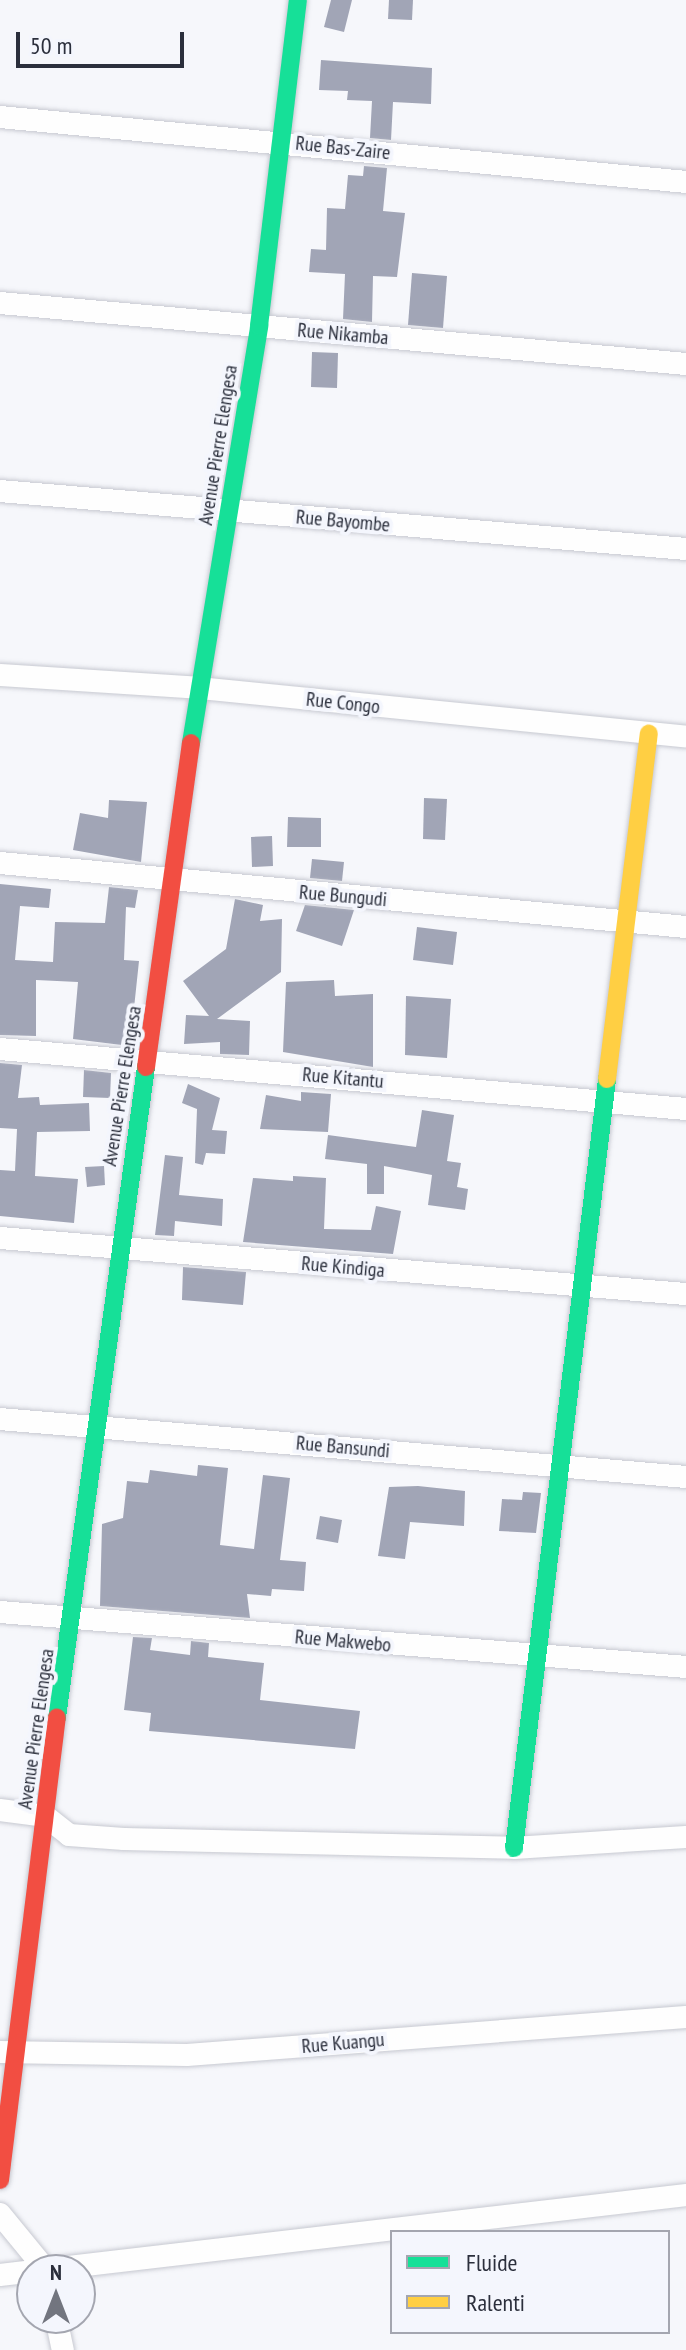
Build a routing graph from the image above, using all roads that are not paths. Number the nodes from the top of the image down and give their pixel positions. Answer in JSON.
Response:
{"nodes":[{"id":1,"x":298,"y":0,"type":"edge"},
{"id":2,"x":0,"y":117,"type":"edge"},
{"id":3,"x":282,"y":142,"type":"junction"},
{"id":4,"x":686,"y":182,"type":"edge"},
{"id":5,"x":0,"y":303,"type":"edge"},
{"id":6,"x":259,"y":326,"type":"junction"},
{"id":7,"x":686,"y":364,"type":"edge"},
{"id":8,"x":0,"y":491,"type":"edge"},
{"id":9,"x":230,"y":511,"type":"junction"},
{"id":10,"x":686,"y":549,"type":"edge"},
{"id":11,"x":0,"y":675,"type":"edge"},
{"id":12,"x":199,"y":688,"type":"junction"},
{"id":13,"x":649,"y":734,"type":"junction"},
{"id":14,"x":686,"y":737,"type":"edge"},
{"id":15,"x":0,"y":863,"type":"edge"},
{"id":16,"x":175,"y":881,"type":"junction"},
{"id":17,"x":629,"y":922,"type":"junction"},
{"id":18,"x":686,"y":927,"type":"edge"},
{"id":19,"x":0,"y":1049,"type":"edge"},
{"id":20,"x":148,"y":1061,"type":"junction"},
{"id":21,"x":602,"y":1101,"type":"junction"},
{"id":22,"x":686,"y":1109,"type":"edge"},
{"id":23,"x":0,"y":1238,"type":"edge"},
{"id":24,"x":120,"y":1249,"type":"junction"},
{"id":25,"x":578,"y":1286,"type":"junction"},
{"id":26,"x":686,"y":1294,"type":"edge"},
{"id":27,"x":0,"y":1419,"type":"edge"},
{"id":28,"x":100,"y":1424,"type":"junction"},
{"id":29,"x":563,"y":1467,"type":"junction"},
{"id":30,"x":686,"y":1477,"type":"edge"},
{"id":31,"x":0,"y":1612,"type":"edge"},
{"id":32,"x":74,"y":1620,"type":"junction"},
{"id":33,"x":538,"y":1656,"type":"junction"},
{"id":34,"x":686,"y":1667,"type":"edge"},
{"id":35,"x":0,"y":1810,"type":"edge"},
{"id":36,"x":45,"y":1816,"type":"junction"},
{"id":37,"x":686,"y":1837,"type":"edge"},
{"id":38,"x":514,"y":1848,"type":"junction"},
{"id":39,"x":686,"y":2017,"type":"edge"},
{"id":40,"x":6,"y":2053,"type":"edge"},
{"id":41,"x":0,"y":2180,"type":"edge"},
{"id":42,"x":686,"y":2195,"type":"edge"},
{"id":43,"x":0,"y":2214,"type":"edge"},
{"id":44,"x":403,"y":2230,"type":"edge"},
{"id":45,"x":390,"y":2232,"type":"edge"},
{"id":46,"x":33,"y":2254,"type":"edge"},
{"id":47,"x":96,"y":2263,"type":"edge"}],
"edges":[{"from":1,"to":3,"type":"street","name":"Avenue Pierre Elengesa"},
{"from":2,"to":3,"type":"street","name":"Rue Bas-Zaire"},
{"from":3,"to":4,"type":"street","name":"Rue Bas-Zaire"},
{"from":3,"to":6,"type":"street","name":"Avenue Pierre Elengesa"},
{"from":5,"to":6,"type":"street","name":"Rue Nikamba"},
{"from":6,"to":7,"type":"street","name":"Rue Nikamba"},
{"from":6,"to":9,"type":"street","name":"Avenue Pierre Elengesa"},
{"from":8,"to":9,"type":"street","name":"Rue Bayombe"},
{"from":9,"to":10,"type":"street","name":"Rue Bayombe"},
{"from":9,"to":12,"type":"street","name":"Avenue Pierre Elengesa"},
{"from":11,"to":12,"type":"street","name":"Rue Congo"},
{"from":12,"to":13,"type":"street","name":"Rue Congo"},
{"from":12,"to":16,"type":"street","name":"Avenue Pierre Elengesa"},
{"from":13,"to":14,"type":"street","name":"Rue Congo"},
{"from":13,"to":17,"type":"street"},
{"from":15,"to":16,"type":"street","name":"Rue Bungudi"},
{"from":16,"to":17,"type":"street","name":"Rue Bungudi"},
{"from":16,"to":20,"type":"street","name":"Avenue Pierre Elengesa"},
{"from":17,"to":18,"type":"street","name":"Rue Bungudi"},
{"from":17,"to":21,"type":"street"},
{"from":19,"to":20,"type":"street","name":"Rue Kitantu"},
{"from":20,"to":21,"type":"street","name":"Rue Kitantu"},
{"from":20,"to":24,"type":"street","name":"Avenue Pierre Elengesa"},
{"from":21,"to":22,"type":"street","name":"Rue Kitantu"},
{"from":21,"to":25,"type":"street"},
{"from":23,"to":24,"type":"street","name":"Rue Kindiga"},
{"from":24,"to":25,"type":"street","name":"Rue Kindiga"},
{"from":24,"to":28,"type":"street","name":"Avenue Pierre Elengesa"},
{"from":25,"to":26,"type":"street","name":"Rue Kindiga"},
{"from":25,"to":29,"type":"street"},
{"from":27,"to":28,"type":"street","name":"Rue Bansundi"},
{"from":28,"to":29,"type":"street","name":"Rue Bansundi"},
{"from":28,"to":32,"type":"street","name":"Avenue Pierre Elengesa"},
{"from":29,"to":30,"type":"street","name":"Rue Bansundi"},
{"from":29,"to":33,"type":"street"},
{"from":31,"to":32,"type":"street","name":"Rue Makwebo"},
{"from":32,"to":33,"type":"street","name":"Rue Makwebo"},
{"from":32,"to":36,"type":"street","name":"Avenue Pierre Elengesa"},
{"from":33,"to":34,"type":"street","name":"Rue Makwebo"},
{"from":33,"to":38,"type":"street"},
{"from":35,"to":36,"type":"street"},
{"from":36,"to":38,"type":"street"},
{"from":36,"to":40,"type":"street","name":"Avenue Pierre Elengesa"},
{"from":37,"to":38,"type":"street"},
{"from":39,"to":40,"type":"street","name":"Rue Kuangu"},
{"from":40,"to":41,"type":"street","name":"Avenue Pierre Elengesa"},
{"from":42,"to":44,"type":"street"},
{"from":43,"to":46,"type":"street"},
{"from":45,"to":47,"type":"street"}]}
